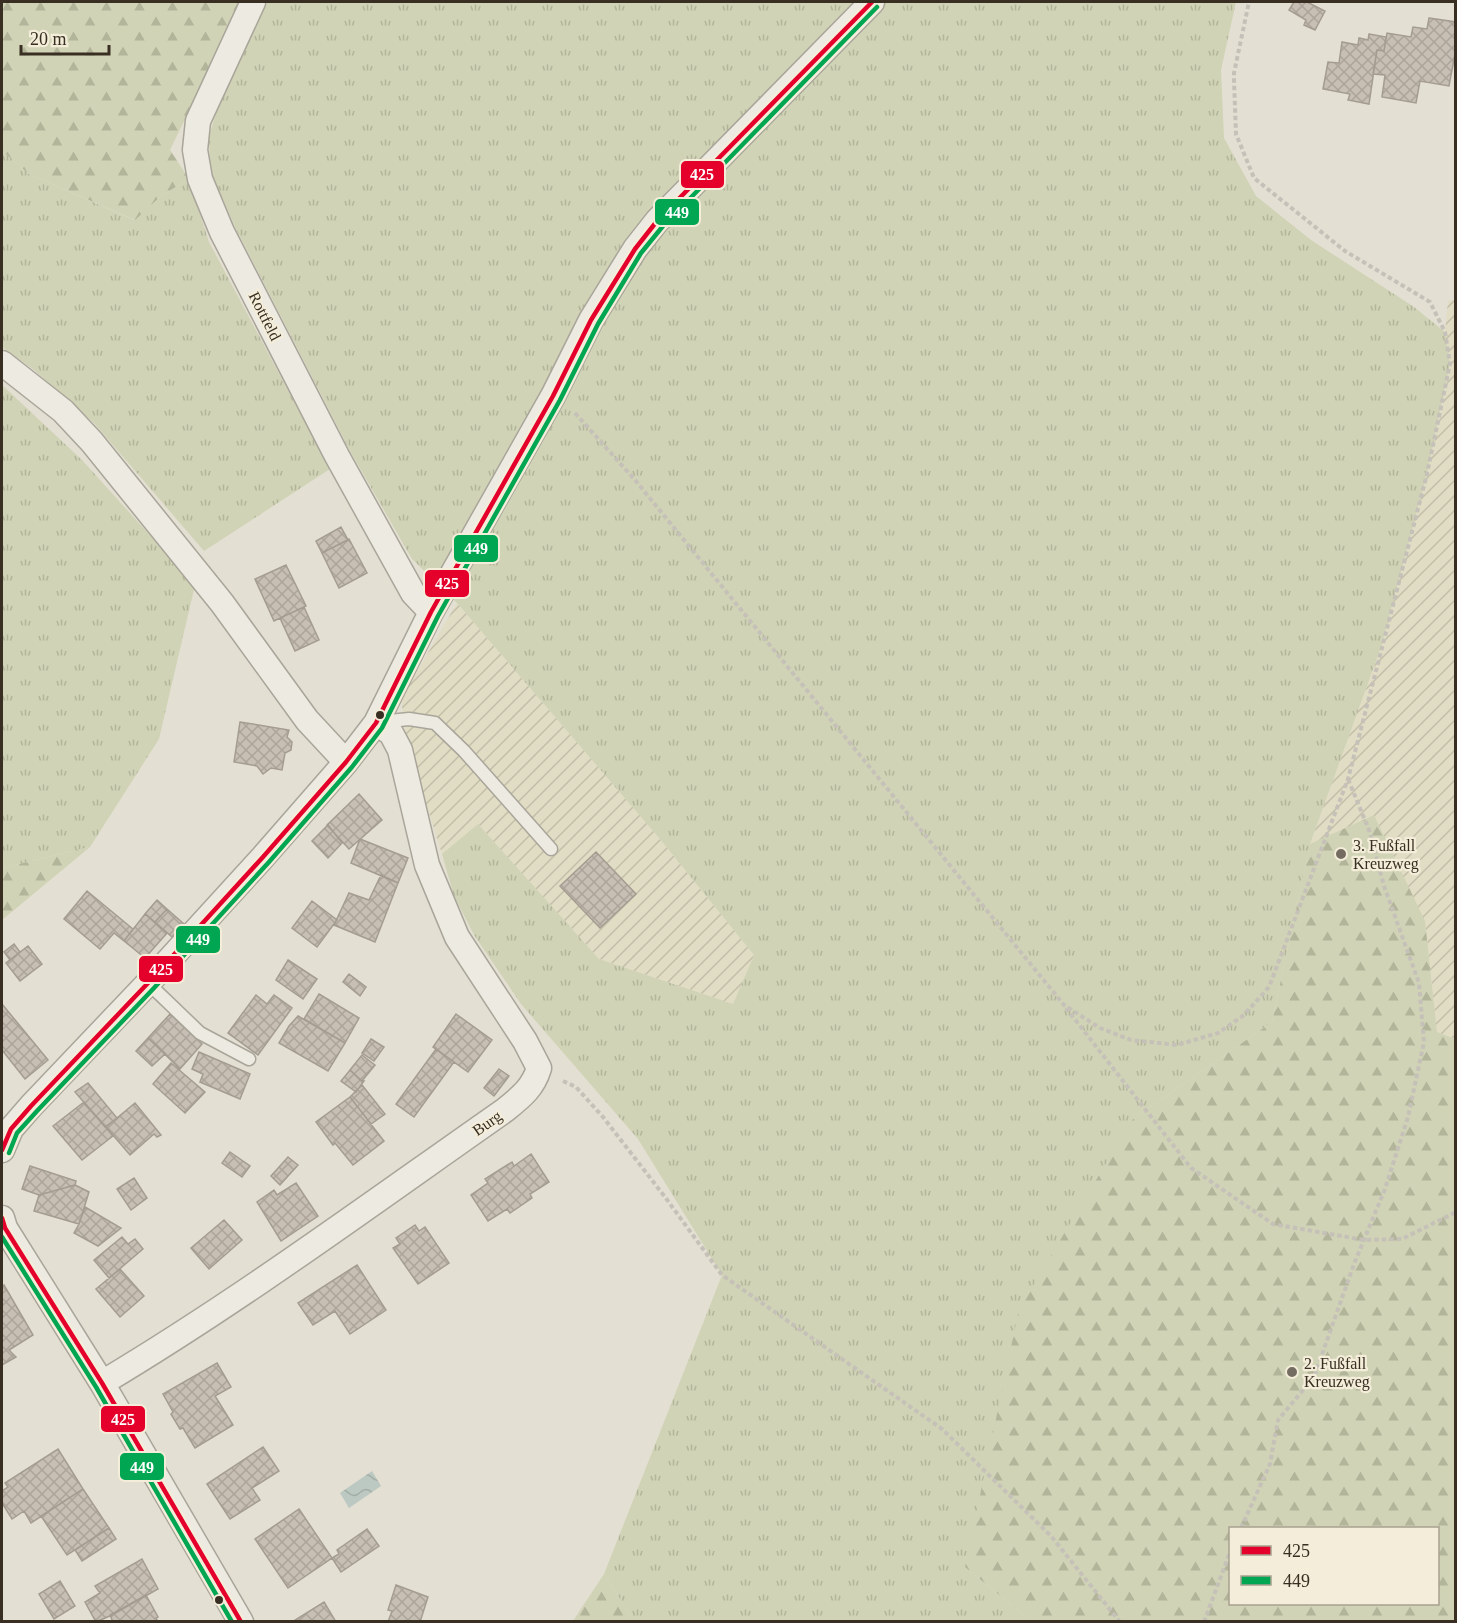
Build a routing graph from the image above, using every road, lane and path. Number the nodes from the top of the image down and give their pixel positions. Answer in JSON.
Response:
{"nodes":[{"id":1,"x":253,"y":2,"type":"edge"},
{"id":2,"x":872,"y":2,"type":"edge"},
{"id":3,"x":1249,"y":2,"type":"edge"},
{"id":4,"x":2,"y":363,"type":"edge"},
{"id":5,"x":553,"y":396,"type":"junction"},
{"id":6,"x":431,"y":612,"type":"junction"},
{"id":7,"x":376,"y":723,"type":"junction"},
{"id":8,"x":346,"y":762,"type":"junction"},
{"id":9,"x":1348,"y":779,"type":"junction"},
{"id":10,"x":551,"y":849,"type":"dead end"},
{"id":11,"x":148,"y":983,"type":"junction"},
{"id":12,"x":1064,"y":1005,"type":"junction"},
{"id":13,"x":249,"y":1059,"type":"dead end"},
{"id":14,"x":539,"y":1068,"type":"junction"},
{"id":15,"x":2,"y":1150,"type":"edge"},
{"id":16,"x":1455,"y":1212,"type":"edge"},
{"id":17,"x":2,"y":1218,"type":"edge"},
{"id":18,"x":1364,"y":1240,"type":"junction"},
{"id":19,"x":102,"y":1383,"type":"junction"},
{"id":20,"x":1241,"y":1527,"type":"edge"},
{"id":21,"x":1229,"y":1555,"type":"edge"},
{"id":22,"x":241,"y":1622,"type":"edge"},
{"id":23,"x":1120,"y":1622,"type":"edge"},
{"id":24,"x":1204,"y":1622,"type":"edge"}],
"edges":[{"from":1,"to":6,"type":"street","name":"Rottfeld"},
{"from":2,"to":5,"type":"street"},
{"from":3,"to":9,"type":"path"},
{"from":4,"to":8,"type":"street"},
{"from":5,"to":6,"type":"street"},
{"from":5,"to":12,"type":"path"},
{"from":6,"to":7,"type":"street"},
{"from":7,"to":8,"type":"street"},
{"from":7,"to":10,"type":"lane"},
{"from":7,"to":14,"type":"street"},
{"from":8,"to":11,"type":"street"},
{"from":9,"to":12,"type":"path"},
{"from":9,"to":18,"type":"path"},
{"from":11,"to":13,"type":"lane"},
{"from":11,"to":15,"type":"street"},
{"from":12,"to":18,"type":"path"},
{"from":14,"to":19,"type":"street","name":"Burg"},
{"from":14,"to":23,"type":"path"},
{"from":16,"to":18,"type":"path"},
{"from":17,"to":19,"type":"street"},
{"from":18,"to":20,"type":"path"},
{"from":19,"to":22,"type":"street"},
{"from":21,"to":24,"type":"path"}]}
